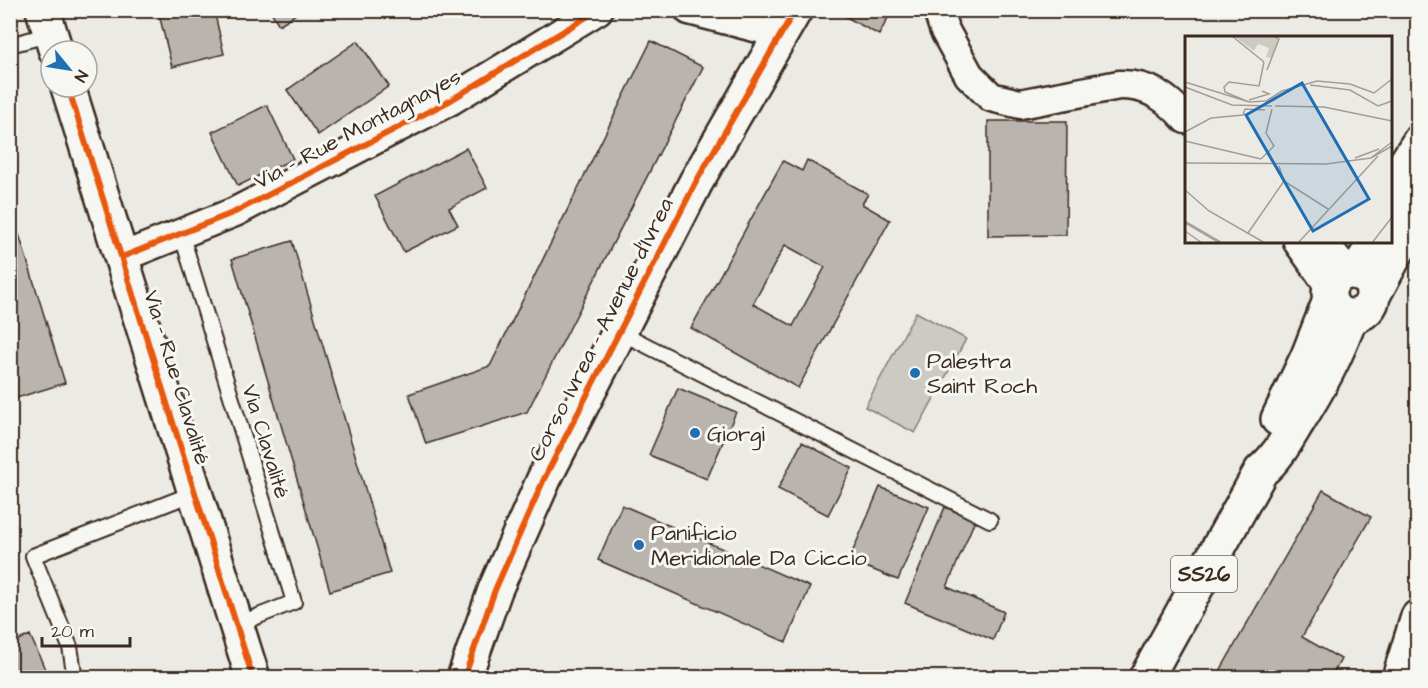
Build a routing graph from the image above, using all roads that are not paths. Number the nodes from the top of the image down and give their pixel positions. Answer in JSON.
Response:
{"nodes":[{"id":1,"x":598,"y":10,"type":"edge"},
{"id":2,"x":689,"y":10,"type":"edge"},
{"id":3,"x":938,"y":10,"type":"edge"},
{"id":4,"x":788,"y":22,"type":"edge"},
{"id":5,"x":50,"y":32,"type":"edge"},
{"id":6,"x":10,"y":45,"type":"edge"},
{"id":7,"x":72,"y":99,"type":"edge"},
{"id":8,"x":1185,"y":118,"type":"edge"},
{"id":9,"x":1418,"y":140,"type":"edge"},
{"id":10,"x":1401,"y":200,"type":"edge"},
{"id":11,"x":1392,"y":215,"type":"edge"},
{"id":12,"x":181,"y":233,"type":"junction"},
{"id":13,"x":1299,"y":243,"type":"edge"},
{"id":14,"x":1324,"y":243,"type":"edge"},
{"id":15,"x":1375,"y":243,"type":"edge"},
{"id":16,"x":1376,"y":243,"type":"edge"},
{"id":17,"x":122,"y":257,"type":"junction"},
{"id":18,"x":1348,"y":290,"type":"junction"},
{"id":19,"x":618,"y":331,"type":"junction"},
{"id":20,"x":194,"y":493,"type":"junction"},
{"id":21,"x":990,"y":520,"type":"dead end"},
{"id":22,"x":1418,"y":617,"type":"edge"},
{"id":23,"x":236,"y":625,"type":"junction"},
{"id":24,"x":75,"y":678,"type":"edge"},
{"id":25,"x":253,"y":678,"type":"edge"},
{"id":26,"x":464,"y":678,"type":"edge"},
{"id":27,"x":1146,"y":678,"type":"edge"},
{"id":28,"x":1399,"y":678,"type":"edge"}],
"edges":[{"from":1,"to":12,"type":"street","name":"Via - Rue Montagnayes"},
{"from":2,"to":4,"type":"street"},
{"from":3,"to":8,"type":"street"},
{"from":4,"to":19,"type":"street","name":"Corso Ivrea - Avenue d'Ivrea"},
{"from":5,"to":6,"type":"lane"},
{"from":7,"to":17,"type":"street","name":"Via - Rue Clavalité"},
{"from":9,"to":10,"type":"street"},
{"from":10,"to":11,"type":"street"},
{"from":12,"to":17,"type":"street","name":"Via - Rue Montagnayes"},
{"from":12,"to":23,"type":"lane","name":"Via Clavalité"},
{"from":13,"to":18,"type":"street"},
{"from":14,"to":18,"type":"street"},
{"from":15,"to":18,"type":"street"},
{"from":16,"to":18,"type":"street"},
{"from":17,"to":20,"type":"street","name":"Via - Rue Clavalité"},
{"from":18,"to":27,"type":"street","number":"SS26"},
{"from":19,"to":21,"type":"lane"},
{"from":19,"to":26,"type":"street","name":"Corso Ivrea - Avenue d'Ivrea"},
{"from":20,"to":23,"type":"street","name":"Via - Rue Clavalité"},
{"from":20,"to":24,"type":"lane"},
{"from":22,"to":28,"type":"street"},
{"from":23,"to":25,"type":"street","name":"Via - Rue Clavalité"}]}
